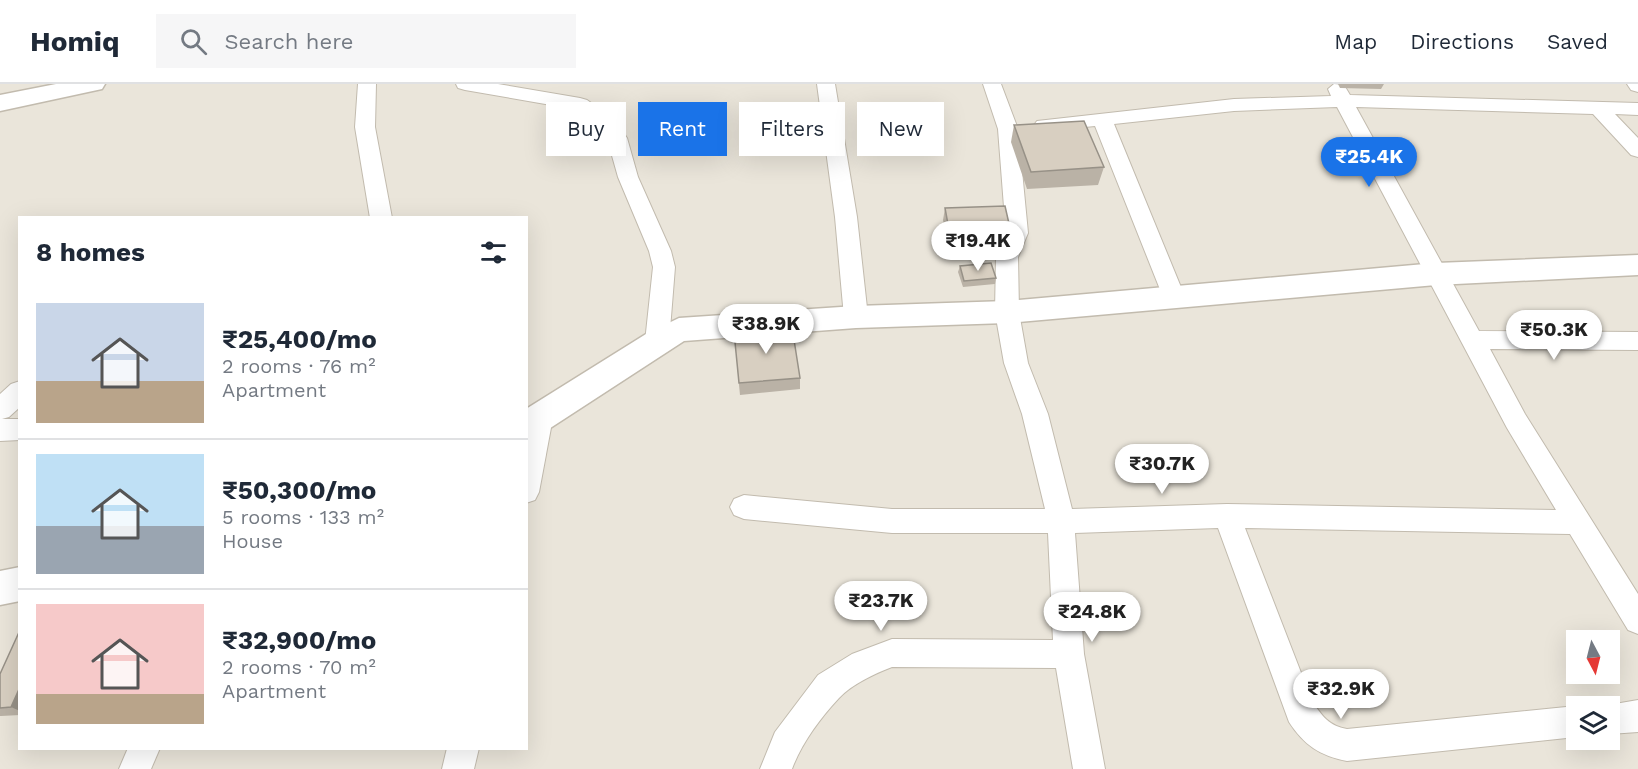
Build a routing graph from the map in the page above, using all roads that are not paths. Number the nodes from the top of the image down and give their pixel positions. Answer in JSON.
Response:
{"nodes":[{"id":1,"x":93,"y":84,"type":"edge"},
{"id":2,"x":367,"y":84,"type":"edge"},
{"id":3,"x":465,"y":84,"type":"edge"},
{"id":4,"x":826,"y":84,"type":"edge"},
{"id":5,"x":992,"y":84,"type":"edge"},
{"id":6,"x":1339,"y":93,"type":"edge"},
{"id":7,"x":0,"y":103,"type":"edge"},
{"id":8,"x":1598,"y":108,"type":"junction"},
{"id":9,"x":1638,"y":109,"type":"edge"},
{"id":10,"x":1102,"y":118,"type":"junction"},
{"id":11,"x":1008,"y":129,"type":"junction"},
{"id":12,"x":1638,"y":150,"type":"edge"},
{"id":13,"x":381,"y":216,"type":"edge"},
{"id":14,"x":1638,"y":265,"type":"edge"},
{"id":15,"x":1436,"y":274,"type":"junction"},
{"id":16,"x":1174,"y":297,"type":"junction"},
{"id":17,"x":1007,"y":312,"type":"junction"},
{"id":18,"x":856,"y":317,"type":"junction"},
{"id":19,"x":1471,"y":340,"type":"junction"},
{"id":20,"x":1638,"y":341,"type":"edge"},
{"id":21,"x":657,"y":342,"type":"junction"},
{"id":22,"x":18,"y":393,"type":"edge"},
{"id":23,"x":0,"y":410,"type":"edge"},
{"id":24,"x":533,"y":422,"type":"edge"},
{"id":25,"x":18,"y":429,"type":"edge"},
{"id":26,"x":0,"y":430,"type":"edge"},
{"id":27,"x":528,"y":472,"type":"edge"},
{"id":28,"x":744,"y":507,"type":"dead end"},
{"id":29,"x":1227,"y":516,"type":"junction"},
{"id":30,"x":1061,"y":521,"type":"junction"},
{"id":31,"x":1577,"y":522,"type":"junction"},
{"id":32,"x":18,"y":584,"type":"edge"},
{"id":33,"x":0,"y":588,"type":"edge"},
{"id":34,"x":1638,"y":620,"type":"edge"},
{"id":35,"x":1069,"y":654,"type":"junction"},
{"id":36,"x":1638,"y":716,"type":"edge"},
{"id":37,"x":1620,"y":718,"type":"edge"},
{"id":38,"x":1566,"y":723,"type":"edge"},
{"id":39,"x":143,"y":750,"type":"edge"},
{"id":40,"x":463,"y":750,"type":"edge"},
{"id":41,"x":135,"y":769,"type":"edge"},
{"id":42,"x":458,"y":769,"type":"edge"},
{"id":43,"x":776,"y":769,"type":"edge"},
{"id":44,"x":1089,"y":769,"type":"edge"}],
"edges":[{"from":1,"to":7,"type":"street"},
{"from":2,"to":13,"type":"street"},
{"from":3,"to":21,"type":"street"},
{"from":4,"to":18,"type":"street"},
{"from":5,"to":11,"type":"street"},
{"from":6,"to":8,"type":"street"},
{"from":6,"to":10,"type":"street"},
{"from":6,"to":15,"type":"street"},
{"from":8,"to":9,"type":"street"},
{"from":8,"to":12,"type":"street"},
{"from":10,"to":11,"type":"street"},
{"from":10,"to":16,"type":"street"},
{"from":11,"to":17,"type":"street"},
{"from":14,"to":15,"type":"street"},
{"from":15,"to":16,"type":"street"},
{"from":15,"to":19,"type":"street"},
{"from":16,"to":17,"type":"street"},
{"from":17,"to":18,"type":"street"},
{"from":17,"to":30,"type":"street"},
{"from":18,"to":21,"type":"street"},
{"from":19,"to":20,"type":"street"},
{"from":19,"to":31,"type":"street"},
{"from":21,"to":24,"type":"street"},
{"from":22,"to":23,"type":"street"},
{"from":24,"to":27,"type":"street"},
{"from":25,"to":26,"type":"street"},
{"from":28,"to":30,"type":"street"},
{"from":29,"to":30,"type":"street"},
{"from":29,"to":31,"type":"street"},
{"from":29,"to":38,"type":"street"},
{"from":30,"to":35,"type":"street"},
{"from":31,"to":34,"type":"street"},
{"from":32,"to":33,"type":"street"},
{"from":35,"to":43,"type":"street"},
{"from":35,"to":44,"type":"street"},
{"from":36,"to":37,"type":"street"},
{"from":39,"to":41,"type":"street"},
{"from":40,"to":42,"type":"street"}]}
